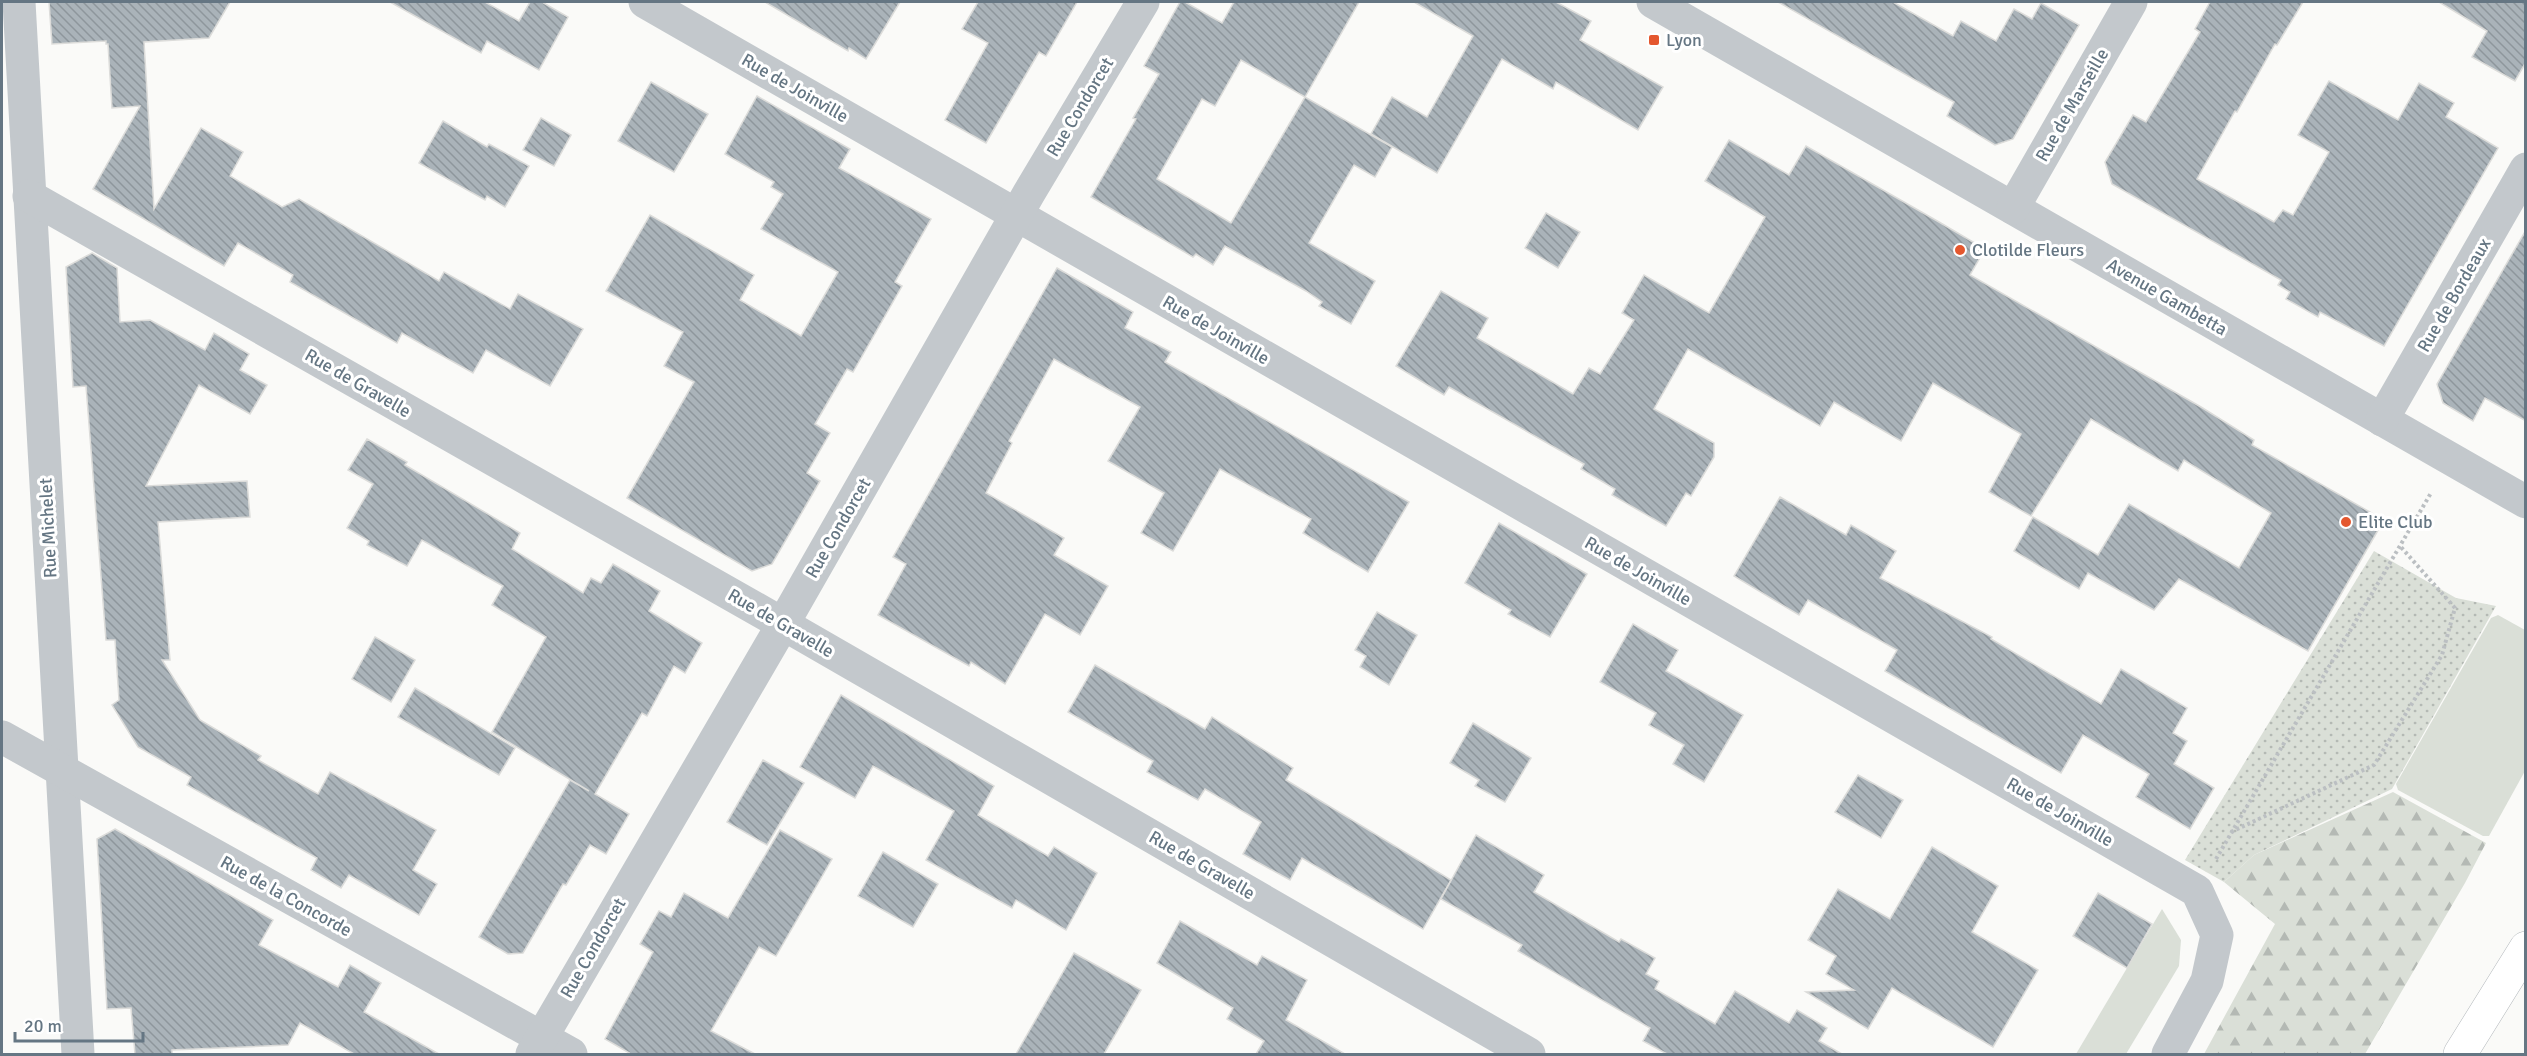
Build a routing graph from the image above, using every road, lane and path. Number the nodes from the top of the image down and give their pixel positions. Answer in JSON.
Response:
{"nodes":[{"id":1,"x":19,"y":2,"type":"edge"},
{"id":2,"x":645,"y":2,"type":"edge"},
{"id":3,"x":1143,"y":2,"type":"edge"},
{"id":4,"x":1653,"y":2,"type":"edge"},
{"id":5,"x":2131,"y":2,"type":"edge"},
{"id":6,"x":2526,"y":169,"type":"edge"},
{"id":7,"x":29,"y":196,"type":"junction"},
{"id":8,"x":2013,"y":208,"type":"junction"},
{"id":9,"x":1016,"y":216,"type":"junction"},
{"id":10,"x":2382,"y":420,"type":"junction"},
{"id":11,"x":2451,"y":459,"type":"junction"},
{"id":12,"x":2526,"y":502,"type":"edge"},
{"id":13,"x":2400,"y":546,"type":"junction"},
{"id":14,"x":783,"y":624,"type":"junction"},
{"id":15,"x":2,"y":737,"type":"edge"},
{"id":16,"x":62,"y":772,"type":"junction"},
{"id":17,"x":2231,"y":832,"type":"junction"},
{"id":18,"x":2198,"y":891,"type":"junction"},
{"id":19,"x":2526,"y":948,"type":"edge"},
{"id":20,"x":536,"y":1046,"type":"edge"},
{"id":21,"x":78,"y":1054,"type":"edge"},
{"id":22,"x":571,"y":1054,"type":"edge"},
{"id":23,"x":1529,"y":1054,"type":"edge"},
{"id":24,"x":2168,"y":1054,"type":"edge"},
{"id":25,"x":2460,"y":1054,"type":"edge"}],
"edges":[{"from":1,"to":7,"type":"street","name":"Rue Michelet"},
{"from":2,"to":9,"type":"street","name":"Rue de Joinville"},
{"from":3,"to":9,"type":"street","name":"Rue Condorcet"},
{"from":4,"to":8,"type":"street","name":"Avenue Gambetta"},
{"from":5,"to":8,"type":"street","name":"Rue de Marseille"},
{"from":6,"to":10,"type":"street","name":"Rue de Bordeaux"},
{"from":7,"to":14,"type":"street","name":"Rue de Gravelle"},
{"from":7,"to":16,"type":"street","name":"Rue Michelet"},
{"from":8,"to":10,"type":"street","name":"Avenue Gambetta"},
{"from":9,"to":14,"type":"street","name":"Rue Condorcet"},
{"from":9,"to":18,"type":"street","name":"Rue de Joinville"},
{"from":10,"to":11,"type":"street","name":"Avenue Gambetta"},
{"from":11,"to":12,"type":"street","name":"Avenue Gambetta"},
{"from":11,"to":13,"type":"path"},
{"from":13,"to":17,"type":"path"},
{"from":13,"to":17,"type":"path"},
{"from":14,"to":20,"type":"street","name":"Rue Condorcet"},
{"from":14,"to":23,"type":"street","name":"Rue de Gravelle"},
{"from":15,"to":16,"type":"street","name":"Rue de la Concorde"},
{"from":16,"to":20,"type":"street","name":"Rue de la Concorde"},
{"from":16,"to":21,"type":"street","name":"Rue Michelet"},
{"from":17,"to":18,"type":"path"},
{"from":18,"to":24,"type":"street"},
{"from":19,"to":25,"type":"highway"},
{"from":20,"to":22,"type":"street","name":"Rue de la Concorde"}]}
